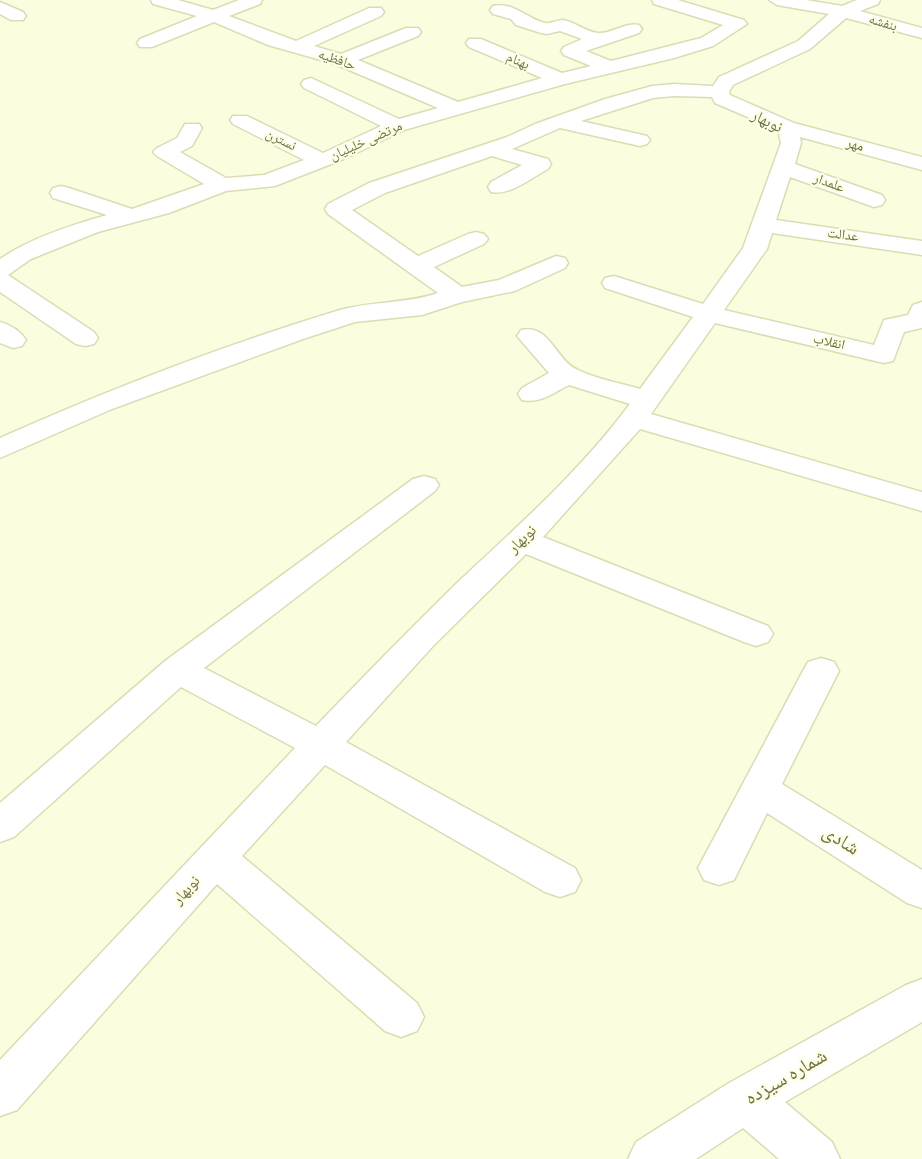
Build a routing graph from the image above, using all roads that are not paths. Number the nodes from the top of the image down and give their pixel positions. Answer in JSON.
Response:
{"nodes":[{"id":1,"x":159,"y":0,"type":"edge"},
{"id":2,"x":254,"y":0,"type":"edge"},
{"id":3,"x":660,"y":0,"type":"edge"},
{"id":4,"x":0,"y":7,"type":"edge"},
{"id":5,"x":499,"y":10,"type":"dead end"},
{"id":6,"x":776,"y":11,"type":"edge"},
{"id":7,"x":375,"y":12,"type":"dead end"},
{"id":8,"x":836,"y":15,"type":"edge"},
{"id":9,"x":17,"y":16,"type":"dead end"},
{"id":10,"x":215,"y":16,"type":"junction"},
{"id":11,"x":586,"y":18,"type":"dead end"},
{"id":12,"x":561,"y":25,"type":"junction"},
{"id":13,"x":633,"y":29,"type":"dead end"},
{"id":14,"x":412,"y":32,"type":"dead end"},
{"id":15,"x":922,"y":33,"type":"edge"},
{"id":16,"x":598,"y":39,"type":"junction"},
{"id":17,"x":147,"y":43,"type":"dead end"},
{"id":18,"x":476,"y":43,"type":"dead end"},
{"id":19,"x":298,"y":47,"type":"junction"},
{"id":20,"x":648,"y":58,"type":"junction"},
{"id":21,"x":342,"y":60,"type":"junction"},
{"id":22,"x":609,"y":67,"type":"junction"},
{"id":23,"x":560,"y":79,"type":"junction"},
{"id":24,"x":391,"y":80,"type":"junction"},
{"id":25,"x":311,"y":84,"type":"dead end"},
{"id":26,"x":366,"y":92,"type":"dead end"},
{"id":27,"x":719,"y":92,"type":"junction"},
{"id":28,"x":457,"y":109,"type":"junction"},
{"id":29,"x":240,"y":120,"type":"dead end"},
{"id":30,"x":560,"y":122,"type":"junction"},
{"id":31,"x":397,"y":126,"type":"junction"},
{"id":32,"x":787,"y":127,"type":"junction"},
{"id":33,"x":192,"y":128,"type":"dead end"},
{"id":34,"x":640,"y":140,"type":"dead end"},
{"id":35,"x":492,"y":149,"type":"junction"},
{"id":36,"x":322,"y":161,"type":"junction"},
{"id":37,"x":922,"y":164,"type":"edge"},
{"id":38,"x":783,"y":167,"type":"junction"},
{"id":39,"x":222,"y":185,"type":"junction"},
{"id":40,"x":499,"y":187,"type":"dead end"},
{"id":41,"x":61,"y":193,"type":"dead end"},
{"id":42,"x":874,"y":200,"type":"dead end"},
{"id":43,"x":132,"y":216,"type":"junction"},
{"id":44,"x":764,"y":225,"type":"junction"},
{"id":45,"x":476,"y":239,"type":"dead end"},
{"id":46,"x":0,"y":247,"type":"edge"},
{"id":47,"x":922,"y":248,"type":"edge"},
{"id":48,"x":23,"y":254,"type":"junction"},
{"id":49,"x":556,"y":263,"type":"dead end"},
{"id":50,"x":417,"y":266,"type":"junction"},
{"id":51,"x":0,"y":270,"type":"edge"},
{"id":52,"x":0,"y":281,"type":"edge"},
{"id":53,"x":614,"y":283,"type":"dead end"},
{"id":54,"x":457,"y":295,"type":"junction"},
{"id":55,"x":922,"y":310,"type":"edge"},
{"id":56,"x":709,"y":314,"type":"junction"},
{"id":57,"x":530,"y":336,"type":"dead end"},
{"id":58,"x":85,"y":338,"type":"dead end"},
{"id":59,"x":566,"y":375,"type":"junction"},
{"id":60,"x":532,"y":394,"type":"dead end"},
{"id":61,"x":641,"y":409,"type":"junction"},
{"id":62,"x":0,"y":449,"type":"edge"},
{"id":63,"x":424,"y":484,"type":"dead end"},
{"id":64,"x":922,"y":502,"type":"edge"},
{"id":65,"x":521,"y":540,"type":"junction"},
{"id":66,"x":756,"y":634,"type":"dead end"},
{"id":67,"x":178,"y":670,"type":"junction"},
{"id":68,"x":821,"y":671,"type":"dead end"},
{"id":69,"x":321,"y":745,"type":"junction"},
{"id":70,"x":760,"y":789,"type":"junction"},
{"id":71,"x":0,"y":826,"type":"edge"},
{"id":72,"x":215,"y":858,"type":"junction"},
{"id":73,"x":719,"y":868,"type":"dead end"},
{"id":74,"x":560,"y":880,"type":"dead end"},
{"id":75,"x":922,"y":891,"type":"edge"},
{"id":76,"x":922,"y":999,"type":"edge"},
{"id":77,"x":401,"y":1017,"type":"dead end"},
{"id":78,"x":0,"y":1094,"type":"edge"},
{"id":79,"x":746,"y":1099,"type":"junction"},
{"id":80,"x":653,"y":1159,"type":"edge"},
{"id":81,"x":815,"y":1159,"type":"edge"}],
"edges":[{"from":1,"to":10,"type":"street","name":"حافظیه"},
{"from":2,"to":10,"type":"street"},
{"from":3,"to":20,"type":"street","name":"مرتضی خلیلیان"},
{"from":4,"to":9,"type":"street"},
{"from":5,"to":12,"type":"street"},
{"from":6,"to":8,"type":"street","name":"بنفشه"},
{"from":7,"to":19,"type":"street"},
{"from":8,"to":15,"type":"street","name":"بنفشه"},
{"from":8,"to":27,"type":"street"},
{"from":10,"to":17,"type":"street"},
{"from":10,"to":19,"type":"street","name":"حافظیه"},
{"from":11,"to":12,"type":"street"},
{"from":12,"to":16,"type":"street"},
{"from":13,"to":16,"type":"street"},
{"from":14,"to":21,"type":"street"},
{"from":16,"to":22,"type":"street"},
{"from":18,"to":23,"type":"street","name":"بهنام"},
{"from":19,"to":21,"type":"street","name":"حافظیه"},
{"from":20,"to":22,"type":"street","name":"مرتضی خلیلیان"},
{"from":20,"to":27,"type":"street","name":"نوبهار"},
{"from":21,"to":24,"type":"street","name":"حافظیه"},
{"from":22,"to":23,"type":"street","name":"مرتضی خلیلیان"},
{"from":23,"to":28,"type":"street","name":"مرتضی خلیلیان"},
{"from":24,"to":26,"type":"street"},
{"from":24,"to":28,"type":"street","name":"حافظیه"},
{"from":25,"to":31,"type":"street"},
{"from":27,"to":30,"type":"street"},
{"from":27,"to":32,"type":"street","name":"نوبهار"},
{"from":28,"to":31,"type":"street","name":"مرتضی خلیلیان"},
{"from":29,"to":36,"type":"street","name":"نسترن"},
{"from":30,"to":34,"type":"street"},
{"from":30,"to":35,"type":"street"},
{"from":31,"to":36,"type":"street","name":"مرتضی خلیلیان"},
{"from":32,"to":37,"type":"street","name":"مهر"},
{"from":32,"to":38,"type":"street","name":"نوبهار"},
{"from":33,"to":39,"type":"street"},
{"from":35,"to":40,"type":"street"},
{"from":35,"to":50,"type":"street"},
{"from":36,"to":39,"type":"street","name":"مرتضی خلیلیان"},
{"from":38,"to":42,"type":"street","name":"علمدار"},
{"from":38,"to":44,"type":"street","name":"نوبهار"},
{"from":39,"to":43,"type":"street","name":"مرتضی خلیلیان"},
{"from":41,"to":43,"type":"street"},
{"from":43,"to":48,"type":"street","name":"مرتضی خلیلیان"},
{"from":44,"to":47,"type":"street","name":"عدالت"},
{"from":44,"to":56,"type":"street","name":"نوبهار"},
{"from":45,"to":50,"type":"street"},
{"from":46,"to":48,"type":"street"},
{"from":48,"to":51,"type":"street","name":"مرتضی خلیلیان"},
{"from":49,"to":54,"type":"street"},
{"from":50,"to":54,"type":"street"},
{"from":52,"to":58,"type":"street"},
{"from":53,"to":56,"type":"street"},
{"from":54,"to":62,"type":"street"},
{"from":55,"to":56,"type":"street","name":"انقلاب"},
{"from":56,"to":61,"type":"street","name":"نوبهار"},
{"from":57,"to":59,"type":"street"},
{"from":59,"to":60,"type":"street"},
{"from":59,"to":61,"type":"street"},
{"from":61,"to":64,"type":"street"},
{"from":61,"to":65,"type":"street","name":"نوبهار"},
{"from":63,"to":67,"type":"street"},
{"from":65,"to":66,"type":"street"},
{"from":65,"to":69,"type":"street","name":"نوبهار"},
{"from":67,"to":69,"type":"street"},
{"from":67,"to":71,"type":"street"},
{"from":68,"to":70,"type":"street"},
{"from":69,"to":72,"type":"street","name":"نوبهار"},
{"from":69,"to":74,"type":"street"},
{"from":70,"to":73,"type":"street"},
{"from":70,"to":75,"type":"street","name":"شادی"},
{"from":72,"to":77,"type":"street"},
{"from":72,"to":78,"type":"street","name":"نوبهار"},
{"from":76,"to":79,"type":"street","name":"شماره سیزده"},
{"from":79,"to":80,"type":"street","name":"شماره سیزده"},
{"from":79,"to":81,"type":"street"}]}
